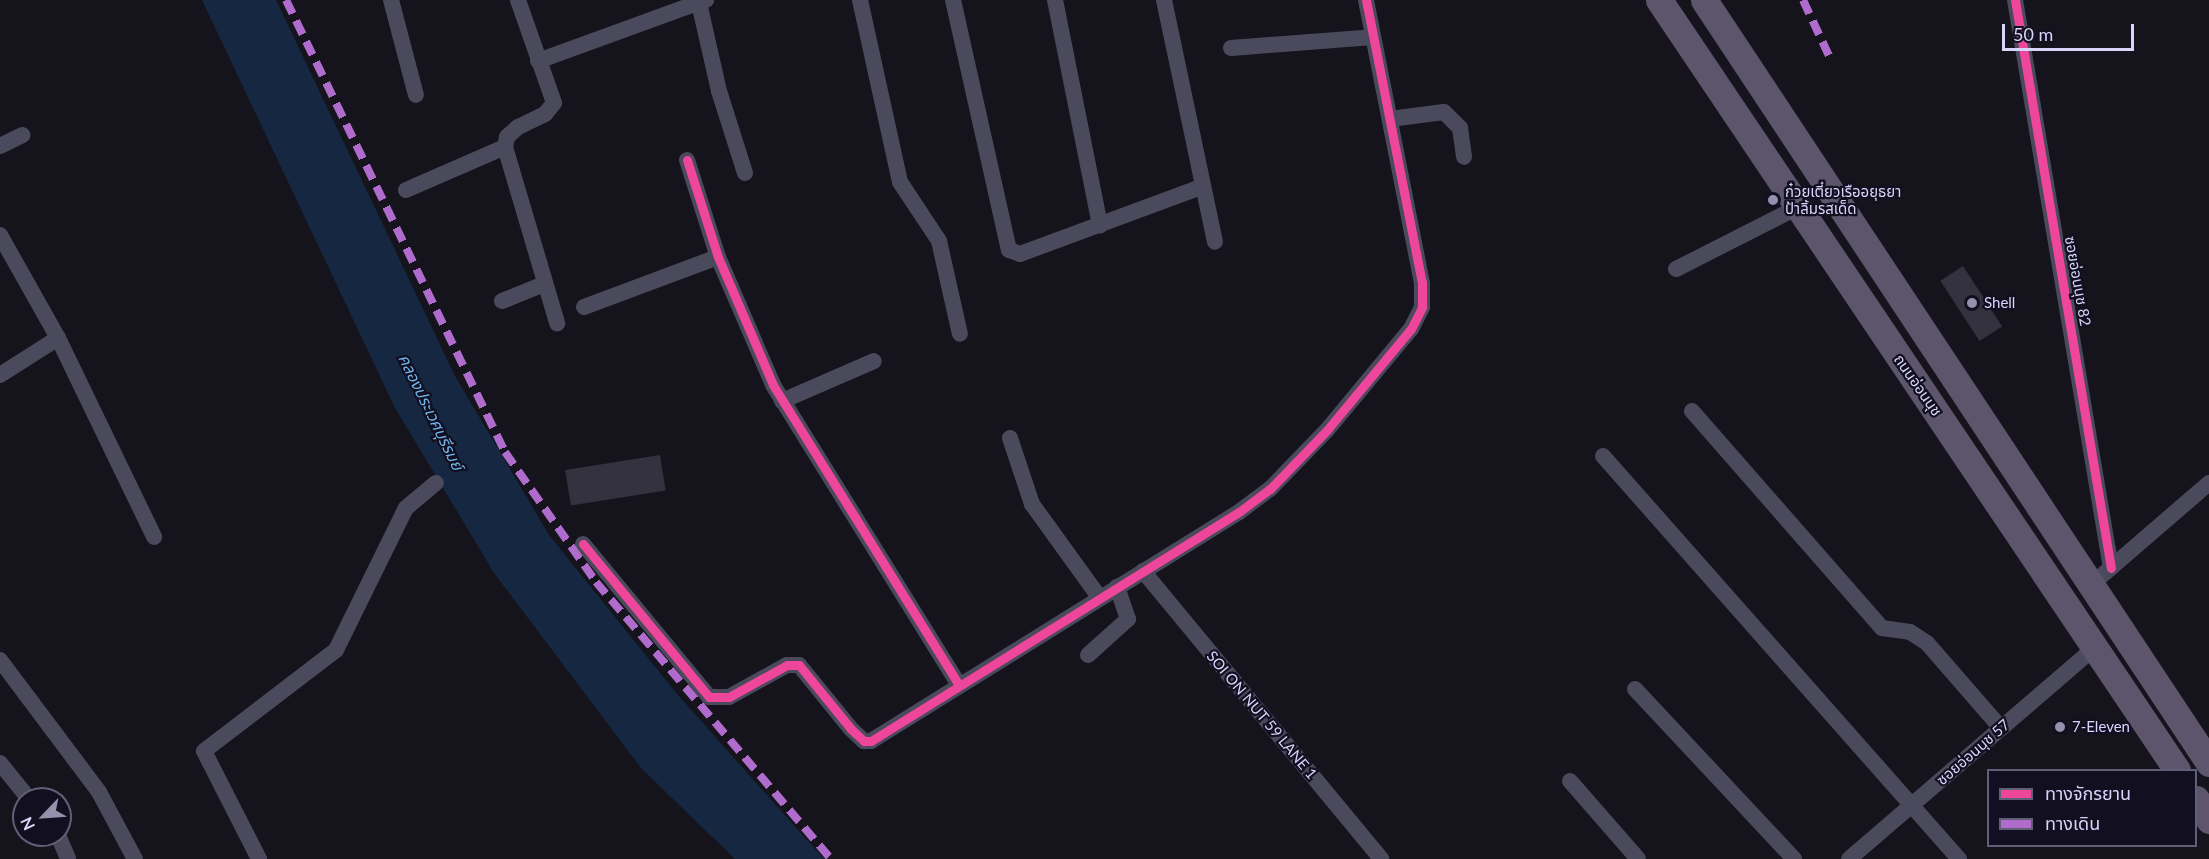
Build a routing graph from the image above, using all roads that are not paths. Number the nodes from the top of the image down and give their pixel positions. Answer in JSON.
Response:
{"nodes":[{"id":1,"x":391,"y":0,"type":"edge"},
{"id":2,"x":518,"y":0,"type":"edge"},
{"id":3,"x":860,"y":0,"type":"edge"},
{"id":4,"x":953,"y":0,"type":"edge"},
{"id":5,"x":1055,"y":0,"type":"edge"},
{"id":6,"x":1164,"y":0,"type":"edge"},
{"id":7,"x":1366,"y":0,"type":"edge"},
{"id":8,"x":1659,"y":0,"type":"edge"},
{"id":9,"x":1704,"y":0,"type":"edge"},
{"id":10,"x":2015,"y":0,"type":"edge"},
{"id":11,"x":703,"y":1,"type":"edge"},
{"id":12,"x":1373,"y":37,"type":"junction"},
{"id":13,"x":1231,"y":48,"type":"dead end"},
{"id":14,"x":538,"y":61,"type":"junction"},
{"id":15,"x":417,"y":95,"type":"dead end"},
{"id":16,"x":1389,"y":119,"type":"junction"},
{"id":17,"x":23,"y":135,"type":"dead end"},
{"id":18,"x":0,"y":146,"type":"edge"},
{"id":19,"x":505,"y":147,"type":"junction"},
{"id":20,"x":1464,"y":157,"type":"dead end"},
{"id":21,"x":687,"y":160,"type":"dead end"},
{"id":22,"x":745,"y":173,"type":"dead end"},
{"id":23,"x":1201,"y":187,"type":"junction"},
{"id":24,"x":406,"y":190,"type":"dead end"},
{"id":25,"x":1796,"y":207,"type":"junction"},
{"id":26,"x":1100,"y":226,"type":"junction"},
{"id":27,"x":0,"y":235,"type":"edge"},
{"id":28,"x":1215,"y":242,"type":"dead end"},
{"id":29,"x":718,"y":257,"type":"junction"},
{"id":30,"x":1676,"y":268,"type":"dead end"},
{"id":31,"x":544,"y":284,"type":"junction"},
{"id":32,"x":502,"y":301,"type":"dead end"},
{"id":33,"x":584,"y":307,"type":"dead end"},
{"id":34,"x":557,"y":323,"type":"dead end"},
{"id":35,"x":960,"y":334,"type":"dead end"},
{"id":36,"x":57,"y":338,"type":"junction"},
{"id":37,"x":874,"y":361,"type":"dead end"},
{"id":38,"x":0,"y":375,"type":"edge"},
{"id":39,"x":779,"y":395,"type":"junction"},
{"id":40,"x":1692,"y":411,"type":"dead end"},
{"id":41,"x":1010,"y":438,"type":"dead end"},
{"id":42,"x":1604,"y":456,"type":"dead end"},
{"id":43,"x":436,"y":483,"type":"dead end"},
{"id":44,"x":2209,"y":483,"type":"edge"},
{"id":45,"x":154,"y":537,"type":"dead end"},
{"id":46,"x":583,"y":544,"type":"dead end"},
{"id":47,"x":1143,"y":571,"type":"junction"},
{"id":48,"x":2102,"y":576,"type":"junction"},
{"id":49,"x":1117,"y":587,"type":"junction"},
{"id":50,"x":1099,"y":597,"type":"junction"},
{"id":51,"x":2097,"y":646,"type":"junction"},
{"id":52,"x":1088,"y":655,"type":"dead end"},
{"id":53,"x":0,"y":660,"type":"edge"},
{"id":54,"x":959,"y":685,"type":"junction"},
{"id":55,"x":1635,"y":689,"type":"dead end"},
{"id":56,"x":2001,"y":728,"type":"junction"},
{"id":57,"x":0,"y":763,"type":"edge"},
{"id":58,"x":2209,"y":763,"type":"edge"},
{"id":59,"x":2176,"y":769,"type":"edge"},
{"id":60,"x":1570,"y":781,"type":"dead end"},
{"id":61,"x":19,"y":787,"type":"edge"},
{"id":62,"x":2197,"y":801,"type":"edge"},
{"id":63,"x":1912,"y":804,"type":"junction"},
{"id":64,"x":2209,"y":820,"type":"edge"},
{"id":65,"x":135,"y":859,"type":"edge"},
{"id":66,"x":260,"y":859,"type":"edge"},
{"id":67,"x":1381,"y":859,"type":"edge"},
{"id":68,"x":1638,"y":859,"type":"edge"},
{"id":69,"x":1794,"y":859,"type":"edge"},
{"id":70,"x":1849,"y":859,"type":"edge"},
{"id":71,"x":1959,"y":859,"type":"edge"}],
"edges":[{"from":1,"to":15,"type":"street"},
{"from":2,"to":14,"type":"street"},
{"from":3,"to":35,"type":"street"},
{"from":4,"to":26,"type":"street"},
{"from":5,"to":26,"type":"street"},
{"from":6,"to":23,"type":"street"},
{"from":7,"to":12,"type":"street"},
{"from":8,"to":25,"type":"main road","name":"ถนนอ่อนนุช"},
{"from":9,"to":48,"type":"main road"},
{"from":10,"to":48,"type":"street","name":"ซอยอ่อนนุช 82"},
{"from":11,"to":14,"type":"street"},
{"from":11,"to":22,"type":"street"},
{"from":12,"to":13,"type":"street"},
{"from":12,"to":16,"type":"street"},
{"from":14,"to":19,"type":"street"},
{"from":16,"to":20,"type":"street"},
{"from":16,"to":47,"type":"street"},
{"from":17,"to":18,"type":"street"},
{"from":19,"to":24,"type":"street"},
{"from":19,"to":31,"type":"street"},
{"from":21,"to":29,"type":"street"},
{"from":23,"to":26,"type":"street"},
{"from":23,"to":28,"type":"street"},
{"from":25,"to":30,"type":"street"},
{"from":25,"to":51,"type":"main road","name":"ถนนอ่อนนุช"},
{"from":27,"to":36,"type":"street"},
{"from":29,"to":33,"type":"street"},
{"from":29,"to":39,"type":"street"},
{"from":31,"to":32,"type":"street"},
{"from":31,"to":34,"type":"street"},
{"from":36,"to":38,"type":"street"},
{"from":36,"to":45,"type":"street"},
{"from":37,"to":39,"type":"street"},
{"from":39,"to":54,"type":"street"},
{"from":40,"to":56,"type":"street"},
{"from":41,"to":50,"type":"street"},
{"from":42,"to":63,"type":"street"},
{"from":43,"to":66,"type":"street"},
{"from":44,"to":48,"type":"street"},
{"from":46,"to":54,"type":"street"},
{"from":47,"to":49,"type":"street"},
{"from":47,"to":67,"type":"street","name":"SOI ON NUT 59 LANE 1"},
{"from":48,"to":58,"type":"main road"},
{"from":49,"to":50,"type":"street"},
{"from":49,"to":52,"type":"street"},
{"from":50,"to":54,"type":"street"},
{"from":51,"to":56,"type":"street","name":"ซอยอ่อนนุช 57"},
{"from":51,"to":59,"type":"main road","name":"ถนนอ่อนนุช"},
{"from":53,"to":65,"type":"street"},
{"from":55,"to":69,"type":"street"},
{"from":56,"to":63,"type":"street","name":"ซอยอ่อนนุช 57"},
{"from":57,"to":61,"type":"street"},
{"from":60,"to":68,"type":"street"},
{"from":62,"to":64,"type":"main road"},
{"from":63,"to":70,"type":"street","name":"ซอยอ่อนนุช 57"},
{"from":63,"to":71,"type":"street"}]}
